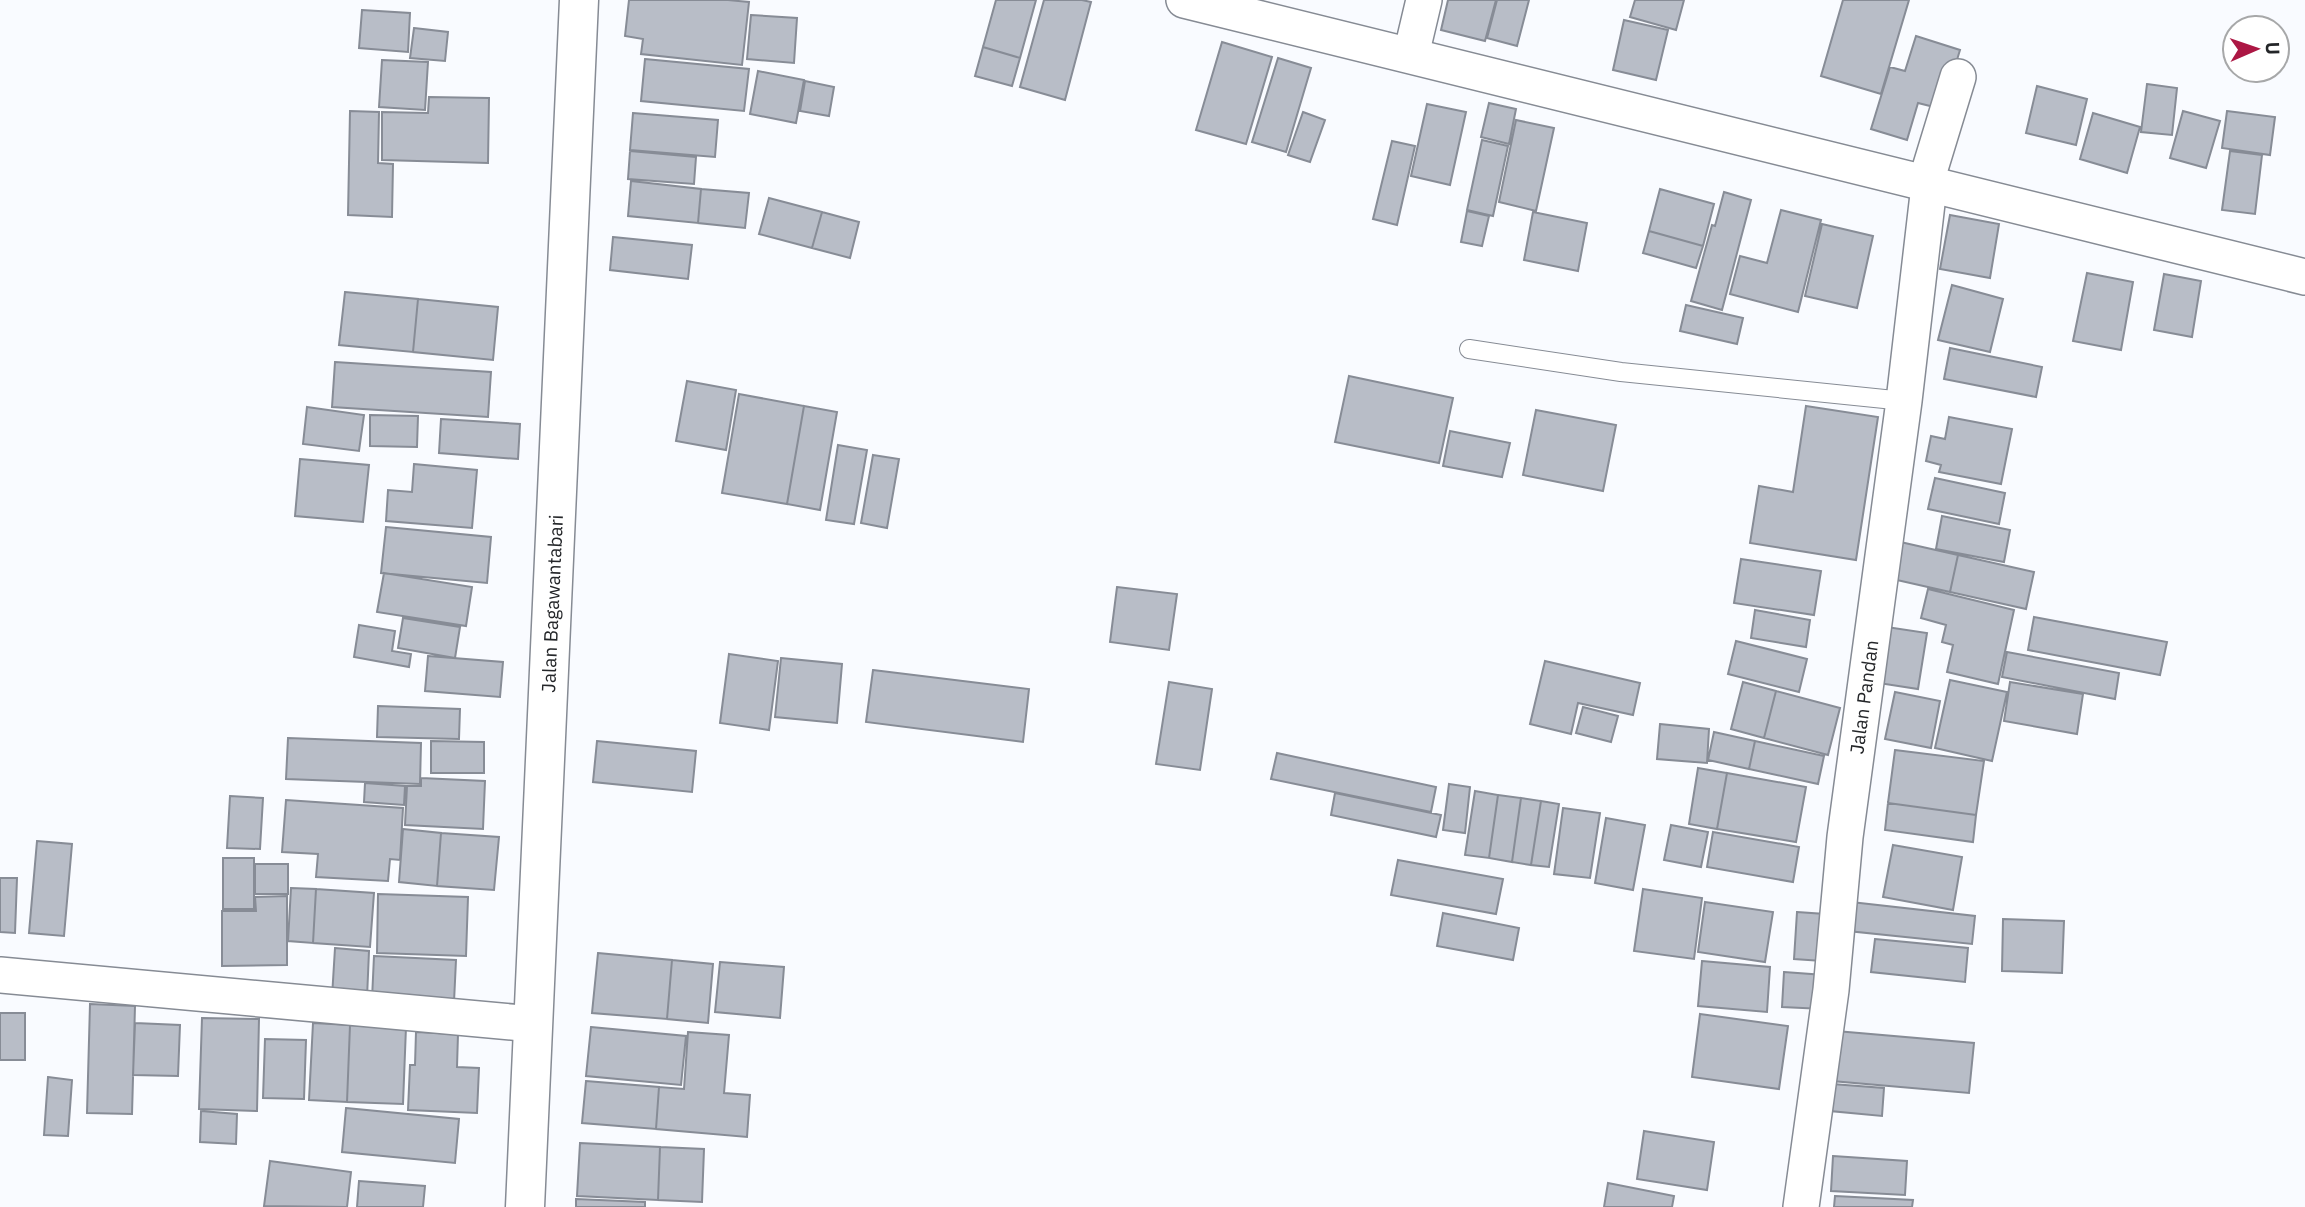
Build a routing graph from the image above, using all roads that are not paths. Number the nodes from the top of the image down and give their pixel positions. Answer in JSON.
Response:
{"nodes":[{"id":1,"x":579,"y":0,"type":"edge"},
{"id":2,"x":1184,"y":0,"type":"edge"},
{"id":3,"x":1424,"y":0,"type":"edge"},
{"id":4,"x":1411,"y":55,"type":"junction"},
{"id":5,"x":1958,"y":77,"type":"dead end"},
{"id":6,"x":1927,"y":185,"type":"junction"},
{"id":7,"x":2305,"y":277,"type":"edge"},
{"id":8,"x":1469,"y":349,"type":"dead end"},
{"id":9,"x":1904,"y":401,"type":"junction"},
{"id":10,"x":0,"y":975,"type":"edge"},
{"id":11,"x":533,"y":1024,"type":"junction"},
{"id":12,"x":526,"y":1207,"type":"edge"},
{"id":13,"x":1801,"y":1207,"type":"edge"}],
"edges":[{"from":1,"to":11,"type":"street","name":"Jalan Bagawantabari"},
{"from":2,"to":4,"type":"street"},
{"from":3,"to":4,"type":"street"},
{"from":4,"to":6,"type":"street"},
{"from":5,"to":6,"type":"street","name":"Jalan Pandan"},
{"from":6,"to":7,"type":"street"},
{"from":6,"to":9,"type":"street","name":"Jalan Pandan"},
{"from":8,"to":9,"type":"lane"},
{"from":9,"to":13,"type":"street","name":"Jalan Pandan"},
{"from":10,"to":11,"type":"street"},
{"from":11,"to":12,"type":"street","name":"Jalan Bagawantabari"}]}
